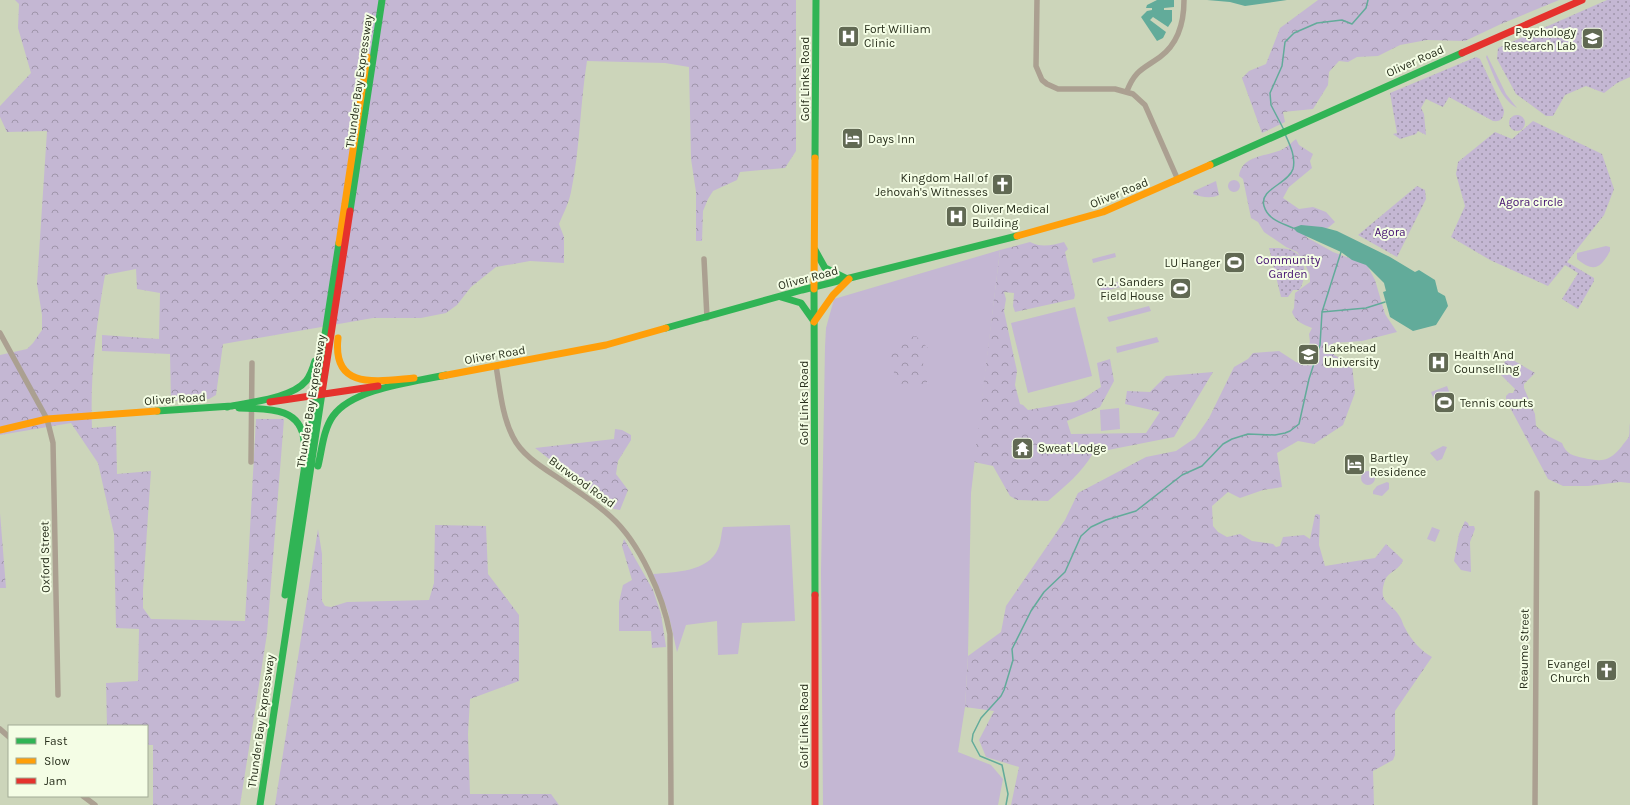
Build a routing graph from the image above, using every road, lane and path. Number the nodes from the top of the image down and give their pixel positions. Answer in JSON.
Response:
{"nodes":[{"id":1,"x":376,"y":0,"type":"edge"},
{"id":2,"x":382,"y":0,"type":"edge"},
{"id":3,"x":816,"y":0,"type":"edge"},
{"id":4,"x":1037,"y":0,"type":"edge"},
{"id":5,"x":1184,"y":0,"type":"edge"},
{"id":6,"x":1582,"y":0,"type":"edge"},
{"id":7,"x":1127,"y":91,"type":"junction"},
{"id":8,"x":1178,"y":180,"type":"junction"},
{"id":9,"x":814,"y":246,"type":"junction"},
{"id":10,"x":704,"y":259,"type":"dead end"},
{"id":11,"x":849,"y":279,"type":"junction"},
{"id":12,"x":340,"y":288,"type":"junction"},
{"id":13,"x":814,"y":288,"type":"junction"},
{"id":14,"x":330,"y":291,"type":"junction"},
{"id":15,"x":780,"y":297,"type":"junction"},
{"id":16,"x":707,"y":318,"type":"junction"},
{"id":17,"x":814,"y":322,"type":"junction"},
{"id":18,"x":0,"y":333,"type":"edge"},
{"id":19,"x":252,"y":363,"type":"dead end"},
{"id":20,"x":496,"y":366,"type":"junction"},
{"id":21,"x":446,"y":375,"type":"junction"},
{"id":22,"x":323,"y":395,"type":"junction"},
{"id":23,"x":315,"y":396,"type":"junction"},
{"id":24,"x":251,"y":405,"type":"junction"},
{"id":25,"x":47,"y":419,"type":"junction"},
{"id":26,"x":0,"y":430,"type":"edge"},
{"id":27,"x":251,"y":462,"type":"dead end"},
{"id":28,"x":1537,"y":493,"type":"dead end"},
{"id":29,"x":306,"y":508,"type":"junction"},
{"id":30,"x":297,"y":512,"type":"junction"},
{"id":31,"x":58,"y":695,"type":"dead end"},
{"id":32,"x":0,"y":729,"type":"edge"},
{"id":33,"x":8,"y":736,"type":"edge"},
{"id":34,"x":84,"y":797,"type":"edge"},
{"id":35,"x":95,"y":805,"type":"edge"},
{"id":36,"x":254,"y":805,"type":"edge"},
{"id":37,"x":260,"y":805,"type":"edge"},
{"id":38,"x":671,"y":805,"type":"edge"},
{"id":39,"x":815,"y":805,"type":"edge"},
{"id":40,"x":1535,"y":805,"type":"edge"}],
"edges":[{"from":1,"to":14,"type":"main road","name":"Thunder Bay Expressway"},
{"from":2,"to":12,"type":"main road","name":"Thunder Bay Expressway"},
{"from":3,"to":9,"type":"main road","name":"Golf Links Road"},
{"from":4,"to":7,"type":"street"},
{"from":5,"to":7,"type":"street"},
{"from":6,"to":8,"type":"main road","name":"Oliver Road"},
{"from":7,"to":8,"type":"street"},
{"from":8,"to":11,"type":"main road","name":"Oliver Road"},
{"from":9,"to":11,"type":"main road"},
{"from":9,"to":13,"type":"main road","name":"Golf Links Road"},
{"from":10,"to":16,"type":"street"},
{"from":11,"to":13,"type":"main road","name":"Oliver Road"},
{"from":11,"to":17,"type":"main road"},
{"from":12,"to":21,"type":"main road"},
{"from":12,"to":22,"type":"main road","name":"Thunder Bay Expressway"},
{"from":13,"to":15,"type":"main road","name":"Oliver Road"},
{"from":13,"to":17,"type":"main road","name":"Golf Links Road"},
{"from":14,"to":23,"type":"main road","name":"Thunder Bay Expressway"},
{"from":14,"to":24,"type":"main road"},
{"from":15,"to":16,"type":"main road","name":"Oliver Road"},
{"from":15,"to":17,"type":"main road"},
{"from":16,"to":20,"type":"main road","name":"Oliver Road"},
{"from":17,"to":39,"type":"main road","name":"Golf Links Road"},
{"from":18,"to":25,"type":"street","name":"Oxford Street"},
{"from":19,"to":24,"type":"street"},
{"from":20,"to":21,"type":"main road","name":"Oliver Road"},
{"from":20,"to":38,"type":"street","name":"Burwood Road"},
{"from":21,"to":22,"type":"main road","name":"Oliver Road"},
{"from":21,"to":29,"type":"main road"},
{"from":22,"to":23,"type":"main road","name":"Oliver Road"},
{"from":22,"to":29,"type":"main road","name":"Thunder Bay Expressway"},
{"from":23,"to":24,"type":"main road","name":"Oliver Road"},
{"from":23,"to":30,"type":"main road","name":"Thunder Bay Expressway"},
{"from":24,"to":25,"type":"main road","name":"Oliver Road"},
{"from":24,"to":27,"type":"street"},
{"from":24,"to":30,"type":"main road"},
{"from":25,"to":26,"type":"main road","name":"Oliver Road"},
{"from":25,"to":31,"type":"street","name":"Oxford Street"},
{"from":28,"to":40,"type":"street","name":"Reaume Street"},
{"from":29,"to":37,"type":"main road","name":"Thunder Bay Expressway"},
{"from":30,"to":36,"type":"main road","name":"Thunder Bay Expressway"},
{"from":32,"to":33,"type":"street"},
{"from":34,"to":35,"type":"street"}]}
